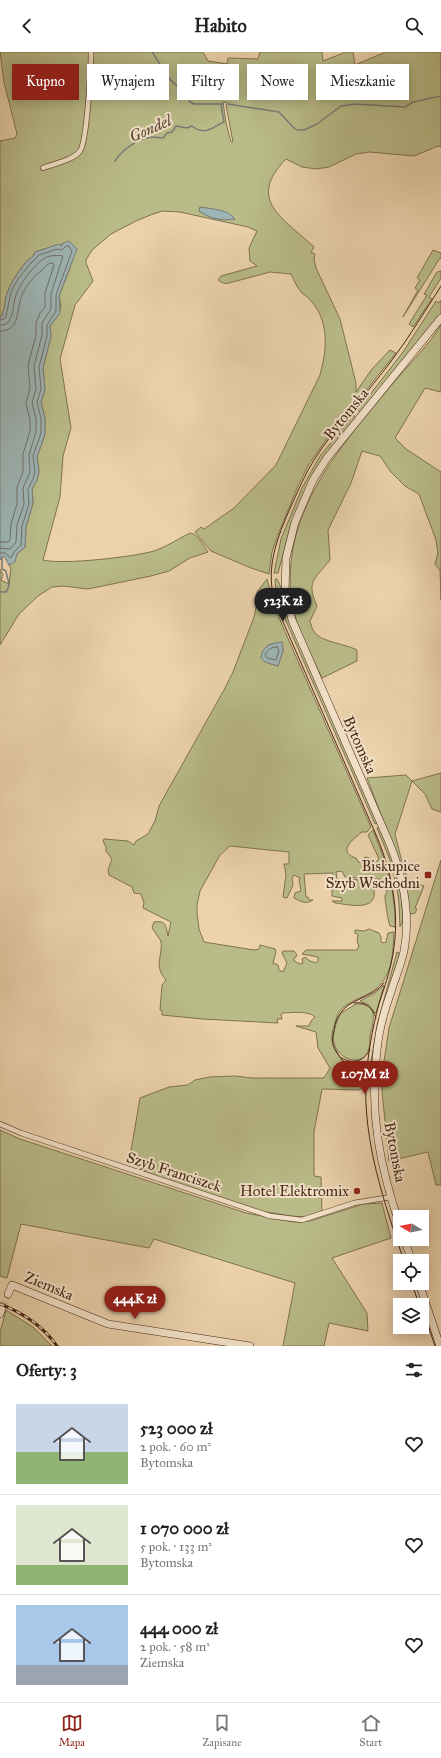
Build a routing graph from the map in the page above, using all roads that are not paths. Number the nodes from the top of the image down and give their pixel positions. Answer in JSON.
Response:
{"nodes":[{"id":1,"x":91,"y":52,"type":"edge"},
{"id":2,"x":43,"y":168,"type":"dead end"},
{"id":3,"x":441,"y":318,"type":"edge"},
{"id":4,"x":0,"y":1124,"type":"edge"},
{"id":5,"x":391,"y":1197,"type":"junction"},
{"id":6,"x":395,"y":1210,"type":"edge"},
{"id":7,"x":421,"y":1290,"type":"edge"},
{"id":8,"x":8,"y":1294,"type":"dead end"},
{"id":9,"x":250,"y":1346,"type":"edge"},
{"id":10,"x":440,"y":1346,"type":"edge"}],
"edges":[{"from":1,"to":2,"type":"street"},
{"from":3,"to":5,"type":"street","name":"Bytomska"},
{"from":4,"to":5,"type":"street","name":"Szyb Franciszek"},
{"from":5,"to":6,"type":"street","name":"Bytomska"},
{"from":7,"to":10,"type":"street"},
{"from":8,"to":9,"type":"street","name":"Ziemska"}]}
